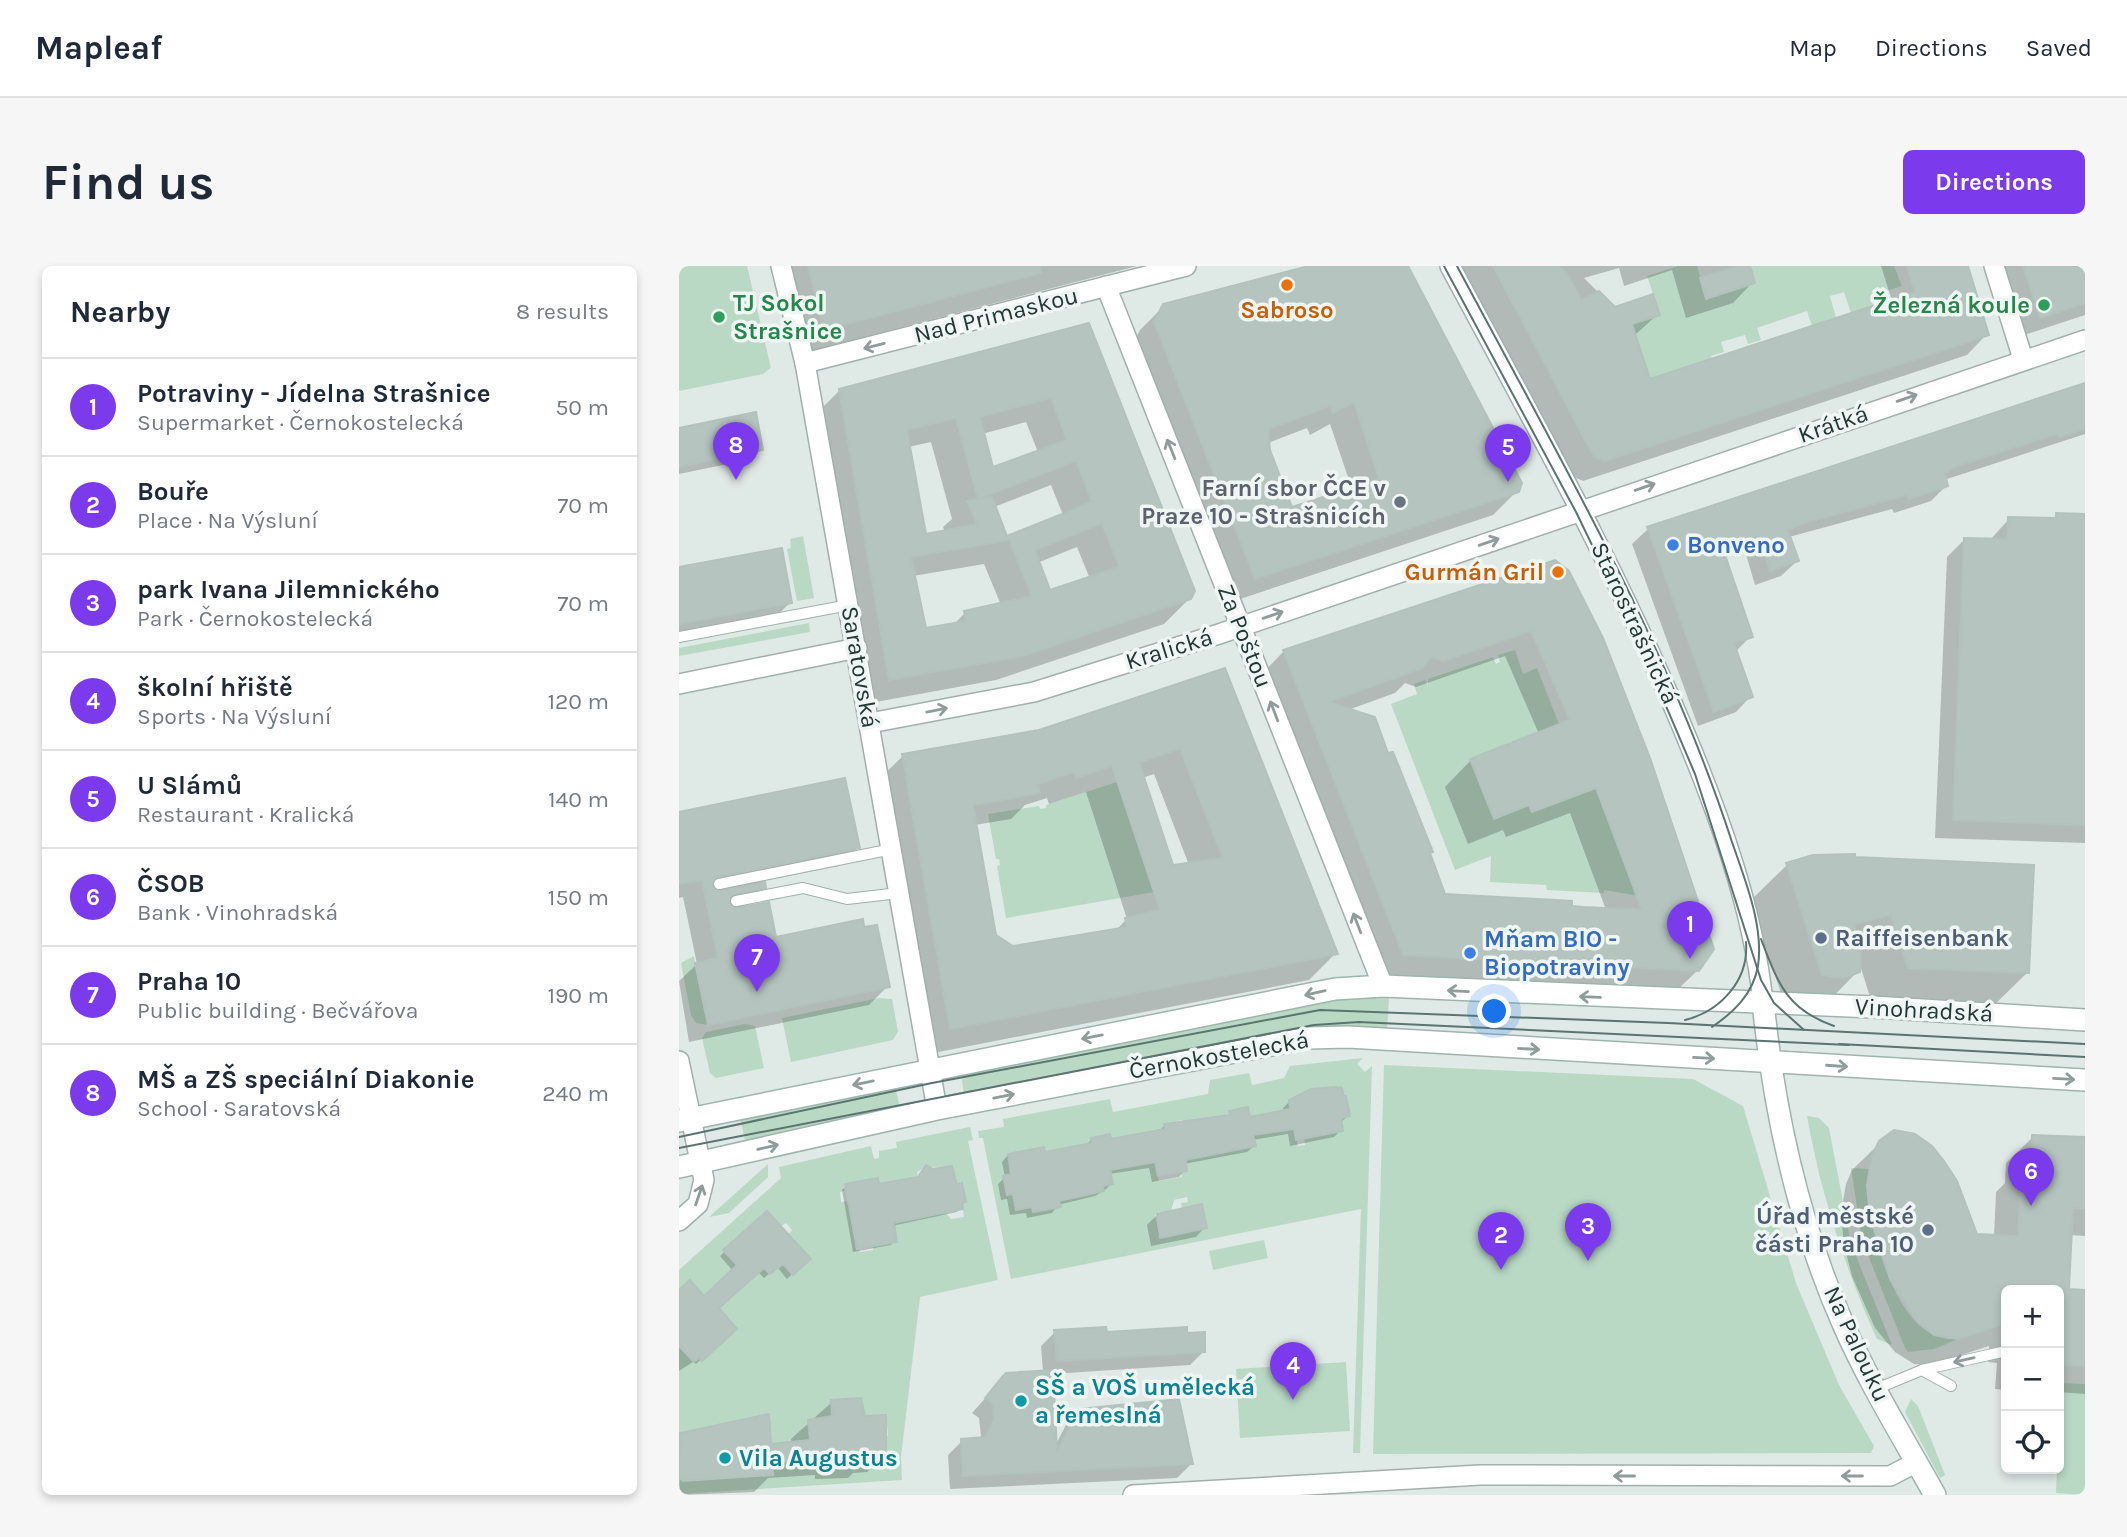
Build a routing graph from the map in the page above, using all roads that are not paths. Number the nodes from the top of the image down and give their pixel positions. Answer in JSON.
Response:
{"nodes":[{"id":1,"x":782,"y":266,"type":"edge"},
{"id":2,"x":1186,"y":266,"type":"edge"},
{"id":3,"x":1450,"y":266,"type":"edge"},
{"id":4,"x":1994,"y":266,"type":"edge"},
{"id":5,"x":1106,"y":286,"type":"junction"},
{"id":6,"x":2085,"y":340,"type":"edge"},
{"id":7,"x":2023,"y":359,"type":"junction"},
{"id":8,"x":806,"y":363,"type":"junction"},
{"id":9,"x":1581,"y":510,"type":"junction"},
{"id":10,"x":849,"y":605,"type":"junction"},
{"id":11,"x":1241,"y":627,"type":"junction"},
{"id":12,"x":679,"y":637,"type":"edge"},
{"id":13,"x":857,"y":648,"type":"junction"},
{"id":14,"x":679,"y":684,"type":"edge"},
{"id":15,"x":870,"y":723,"type":"junction"},
{"id":16,"x":892,"y":849,"type":"junction"},
{"id":17,"x":719,"y":884,"type":"dead end"},
{"id":18,"x":899,"y":893,"type":"junction"},
{"id":19,"x":736,"y":901,"type":"dead end"},
{"id":20,"x":1383,"y":986,"type":"junction"},
{"id":21,"x":1763,"y":1002,"type":"junction"},
{"id":22,"x":2085,"y":1020,"type":"edge"},
{"id":23,"x":679,"y":1061,"type":"edge"},
{"id":24,"x":1769,"y":1061,"type":"junction"},
{"id":25,"x":930,"y":1070,"type":"junction"},
{"id":26,"x":2085,"y":1080,"type":"edge"},
{"id":27,"x":937,"y":1110,"type":"junction"},
{"id":28,"x":685,"y":1120,"type":"edge"},
{"id":29,"x":702,"y":1162,"type":"junction"},
{"id":30,"x":679,"y":1167,"type":"edge"},
{"id":31,"x":679,"y":1221,"type":"edge"},
{"id":32,"x":2001,"y":1352,"type":"edge"},
{"id":33,"x":1922,"y":1370,"type":"junction"},
{"id":34,"x":1951,"y":1385,"type":"dead end"},
{"id":35,"x":1876,"y":1389,"type":"junction"},
{"id":36,"x":1917,"y":1462,"type":"junction"},
{"id":37,"x":1372,"y":1488,"type":"edge"},
{"id":38,"x":1133,"y":1495,"type":"edge"},
{"id":39,"x":1935,"y":1495,"type":"edge"}],
"edges":[{"from":1,"to":8,"type":"street","name":"Saratovská"},
{"from":2,"to":5,"type":"street","name":"Nad Primaskou"},
{"from":3,"to":9,"type":"street","name":"Starostrašnická"},
{"from":4,"to":7,"type":"street"},
{"from":5,"to":8,"type":"street","name":"Nad Primaskou","one_way":true},
{"from":11,"to":5,"type":"street","name":"Za Poštou","one_way":true},
{"from":6,"to":7,"type":"street","name":"Krátká"},
{"from":9,"to":7,"type":"street","name":"Krátká","one_way":true},
{"from":8,"to":10,"type":"street","name":"Saratovská"},
{"from":11,"to":9,"type":"street","name":"Kralická","one_way":true},
{"from":9,"to":21,"type":"street","name":"Starostrašnická"},
{"from":10,"to":12,"type":"lane"},
{"from":10,"to":13,"type":"street","name":"Saratovská"},
{"from":15,"to":11,"type":"street","name":"Kralická","one_way":true},
{"from":20,"to":11,"type":"street","name":"Za Poštou","one_way":true},
{"from":13,"to":14,"type":"street"},
{"from":13,"to":15,"type":"street","name":"Saratovská"},
{"from":15,"to":16,"type":"street","name":"Saratovská"},
{"from":16,"to":17,"type":"lane"},
{"from":16,"to":18,"type":"street","name":"Saratovská"},
{"from":18,"to":19,"type":"lane"},
{"from":18,"to":25,"type":"street","name":"Saratovská"},
{"from":21,"to":20,"type":"main road","name":"Černokostelecká","one_way":true},
{"from":20,"to":25,"type":"main road","name":"Černokostelecká","one_way":true},
{"from":21,"to":22,"type":"main road","name":"Vinohradská"},
{"from":21,"to":24,"type":"main road","name":"Na Palouku"},
{"from":23,"to":28,"type":"street"},
{"from":24,"to":26,"type":"main road","one_way":true},
{"from":27,"to":24,"type":"main road","name":"Černokostelecká","one_way":true},
{"from":24,"to":35,"type":"main road","name":"Na Palouku"},
{"from":25,"to":27,"type":"street","name":"Saratovská"},
{"from":25,"to":28,"type":"main road","name":"Černokostelecká","one_way":true},
{"from":29,"to":27,"type":"main road","name":"Černokostelecká","one_way":true},
{"from":28,"to":29,"type":"street"},
{"from":29,"to":30,"type":"main road","name":"Černokostelecká"},
{"from":31,"to":29,"type":"street","one_way":true},
{"from":32,"to":33,"type":"lane","one_way":true},
{"from":33,"to":34,"type":"lane"},
{"from":33,"to":35,"type":"lane"},
{"from":35,"to":36,"type":"main road","name":"Na Palouku"},
{"from":36,"to":37,"type":"street","one_way":true},
{"from":36,"to":39,"type":"main road","name":"Na Palouku"},
{"from":37,"to":38,"type":"street"}]}
